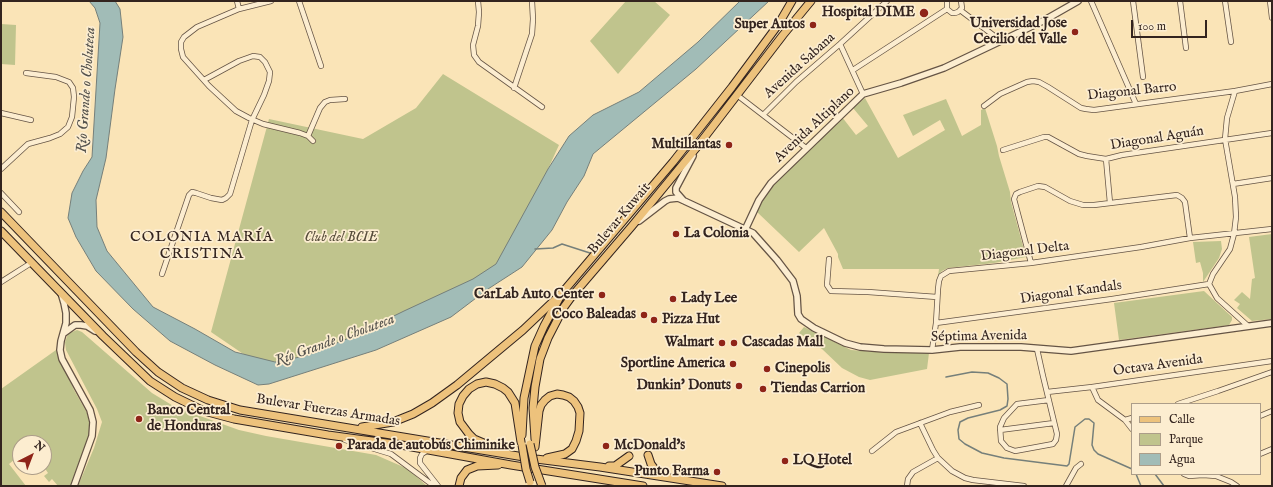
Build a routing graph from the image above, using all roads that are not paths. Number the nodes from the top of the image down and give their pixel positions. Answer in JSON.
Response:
{"nodes":[{"id":1,"x":237,"y":1,"type":"edge"},
{"id":2,"x":271,"y":1,"type":"edge"},
{"id":3,"x":299,"y":1,"type":"edge"},
{"id":4,"x":478,"y":1,"type":"edge"},
{"id":5,"x":532,"y":1,"type":"edge"},
{"id":6,"x":792,"y":1,"type":"edge"},
{"id":7,"x":796,"y":1,"type":"edge"},
{"id":8,"x":807,"y":1,"type":"edge"},
{"id":9,"x":811,"y":1,"type":"edge"},
{"id":10,"x":887,"y":1,"type":"edge"},
{"id":11,"x":947,"y":1,"type":"edge"},
{"id":12,"x":961,"y":1,"type":"edge"},
{"id":13,"x":1078,"y":1,"type":"edge"},
{"id":14,"x":1091,"y":1,"type":"edge"},
{"id":15,"x":1133,"y":1,"type":"edge"},
{"id":16,"x":1180,"y":1,"type":"edge"},
{"id":17,"x":1224,"y":1,"type":"edge"},
{"id":18,"x":1270,"y":1,"type":"edge"},
{"id":19,"x":239,"y":9,"type":"junction"},
{"id":20,"x":947,"y":9,"type":"junction"},
{"id":21,"x":960,"y":10,"type":"junction"},
{"id":22,"x":1272,"y":18,"type":"edge"},
{"id":23,"x":778,"y":25,"type":"junction"},
{"id":24,"x":783,"y":35,"type":"junction"},
{"id":25,"x":1001,"y":40,"type":"junction"},
{"id":26,"x":1232,"y":42,"type":"dead end"},
{"id":27,"x":840,"y":44,"type":"junction"},
{"id":28,"x":1186,"y":48,"type":"dead end"},
{"id":29,"x":321,"y":66,"type":"dead end"},
{"id":30,"x":853,"y":70,"type":"junction"},
{"id":31,"x":26,"y":73,"type":"dead end"},
{"id":32,"x":1143,"y":77,"type":"dead end"},
{"id":33,"x":204,"y":80,"type":"junction"},
{"id":34,"x":1272,"y":84,"type":"edge"},
{"id":35,"x":514,"y":88,"type":"junction"},
{"id":36,"x":1235,"y":91,"type":"junction"},
{"id":37,"x":863,"y":94,"type":"junction"},
{"id":38,"x":737,"y":95,"type":"junction"},
{"id":39,"x":345,"y":99,"type":"dead end"},
{"id":40,"x":1136,"y":104,"type":"junction"},
{"id":41,"x":984,"y":106,"type":"dead end"},
{"id":42,"x":542,"y":108,"type":"dead end"},
{"id":43,"x":1,"y":113,"type":"edge"},
{"id":44,"x":763,"y":115,"type":"junction"},
{"id":45,"x":31,"y":120,"type":"dead end"},
{"id":46,"x":252,"y":120,"type":"junction"},
{"id":47,"x":1272,"y":133,"type":"edge"},
{"id":48,"x":308,"y":136,"type":"junction"},
{"id":49,"x":1225,"y":139,"type":"junction"},
{"id":50,"x":312,"y":141,"type":"dead end"},
{"id":51,"x":698,"y":147,"type":"junction"},
{"id":52,"x":806,"y":148,"type":"junction"},
{"id":53,"x":1003,"y":150,"type":"dead end"},
{"id":54,"x":1106,"y":159,"type":"junction"},
{"id":55,"x":1,"y":169,"type":"edge"},
{"id":56,"x":1272,"y":178,"type":"edge"},
{"id":57,"x":1233,"y":184,"type":"junction"},
{"id":58,"x":1,"y":193,"type":"edge"},
{"id":59,"x":684,"y":200,"type":"junction"},
{"id":60,"x":1110,"y":203,"type":"junction"},
{"id":61,"x":1,"y":212,"type":"edge"},
{"id":62,"x":20,"y":212,"type":"dead end"},
{"id":63,"x":632,"y":226,"type":"junction"},
{"id":64,"x":745,"y":230,"type":"junction"},
{"id":65,"x":1272,"y":230,"type":"edge"},
{"id":66,"x":1,"y":231,"type":"edge"},
{"id":67,"x":1234,"y":234,"type":"junction"},
{"id":68,"x":1190,"y":238,"type":"junction"},
{"id":69,"x":830,"y":259,"type":"dead end"},
{"id":70,"x":31,"y":263,"type":"junction"},
{"id":71,"x":1031,"y":263,"type":"junction"},
{"id":72,"x":162,"y":274,"type":"dead end"},
{"id":73,"x":1,"y":282,"type":"edge"},
{"id":74,"x":1209,"y":284,"type":"junction"},
{"id":75,"x":60,"y":293,"type":"junction"},
{"id":76,"x":562,"y":293,"type":"junction"},
{"id":77,"x":937,"y":297,"type":"junction"},
{"id":78,"x":936,"y":323,"type":"junction"},
{"id":79,"x":1272,"y":323,"type":"edge"},
{"id":80,"x":1248,"y":326,"type":"junction"},
{"id":81,"x":64,"y":333,"type":"junction"},
{"id":82,"x":103,"y":336,"type":"junction"},
{"id":83,"x":1036,"y":349,"type":"junction"},
{"id":84,"x":932,"y":350,"type":"junction"},
{"id":85,"x":1272,"y":361,"type":"edge"},
{"id":86,"x":1272,"y":372,"type":"edge"},
{"id":87,"x":1092,"y":387,"type":"junction"},
{"id":88,"x":1047,"y":392,"type":"junction"},
{"id":89,"x":1049,"y":400,"type":"junction"},
{"id":90,"x":1181,"y":403,"type":"edge"},
{"id":91,"x":980,"y":405,"type":"dead end"},
{"id":92,"x":1272,"y":411,"type":"edge"},
{"id":93,"x":1261,"y":416,"type":"edge"},
{"id":94,"x":1131,"y":418,"type":"edge"},
{"id":95,"x":1125,"y":420,"type":"junction"},
{"id":96,"x":920,"y":423,"type":"junction"},
{"id":97,"x":1054,"y":423,"type":"junction"},
{"id":98,"x":353,"y":428,"type":"junction"},
{"id":99,"x":1131,"y":428,"type":"edge"},
{"id":100,"x":1000,"y":430,"type":"junction"},
{"id":101,"x":328,"y":435,"type":"junction"},
{"id":102,"x":522,"y":444,"type":"junction"},
{"id":103,"x":534,"y":447,"type":"junction"},
{"id":104,"x":1272,"y":449,"type":"edge"},
{"id":105,"x":429,"y":450,"type":"junction"},
{"id":106,"x":872,"y":451,"type":"dead end"},
{"id":107,"x":1261,"y":454,"type":"edge"},
{"id":108,"x":513,"y":455,"type":"junction"},
{"id":109,"x":648,"y":455,"type":"dead end"},
{"id":110,"x":629,"y":456,"type":"dead end"},
{"id":111,"x":938,"y":458,"type":"junction"},
{"id":112,"x":536,"y":459,"type":"junction"},
{"id":113,"x":1081,"y":464,"type":"dead end"},
{"id":114,"x":511,"y":465,"type":"junction"},
{"id":115,"x":600,"y":467,"type":"junction"},
{"id":116,"x":1186,"y":475,"type":"edge"},
{"id":117,"x":1196,"y":475,"type":"edge"},
{"id":118,"x":1210,"y":475,"type":"edge"},
{"id":119,"x":598,"y":479,"type":"junction"},
{"id":120,"x":686,"y":480,"type":"junction"},
{"id":121,"x":531,"y":485,"type":"edge"},
{"id":122,"x":1005,"y":485,"type":"edge"},
{"id":123,"x":74,"y":486,"type":"edge"},
{"id":124,"x":434,"y":486,"type":"edge"},
{"id":125,"x":438,"y":486,"type":"edge"},
{"id":126,"x":459,"y":486,"type":"edge"},
{"id":127,"x":544,"y":486,"type":"edge"},
{"id":128,"x":611,"y":486,"type":"edge"},
{"id":129,"x":643,"y":486,"type":"edge"},
{"id":130,"x":722,"y":486,"type":"edge"},
{"id":131,"x":907,"y":486,"type":"edge"},
{"id":132,"x":1024,"y":486,"type":"edge"},
{"id":133,"x":1066,"y":486,"type":"edge"},
{"id":134,"x":1237,"y":486,"type":"edge"}],
"edges":[{"from":1,"to":19,"type":"street"},
{"from":2,"to":19,"type":"street"},
{"from":3,"to":29,"type":"street"},
{"from":4,"to":35,"type":"street"},
{"from":5,"to":35,"type":"street"},
{"from":6,"to":23,"type":"main road","name":"Bulevar Kuwait"},
{"from":7,"to":23,"type":"main road"},
{"from":8,"to":24,"type":"main road"},
{"from":9,"to":24,"type":"main road","name":"Bulevar Kuwait"},
{"from":10,"to":27,"type":"street","name":"Avenida Sabana"},
{"from":11,"to":20,"type":"street"},
{"from":12,"to":21,"type":"street"},
{"from":13,"to":25,"type":"street","name":"Avenida Altiplano"},
{"from":14,"to":40,"type":"street"},
{"from":15,"to":32,"type":"street"},
{"from":16,"to":28,"type":"street"},
{"from":17,"to":26,"type":"street"},
{"from":18,"to":22,"type":"street"},
{"from":19,"to":33,"type":"street"},
{"from":20,"to":21,"type":"street"},
{"from":20,"to":30,"type":"street"},
{"from":21,"to":25,"type":"street"},
{"from":23,"to":76,"type":"main road","name":"Bulevar Kuwait"},
{"from":24,"to":38,"type":"main road","name":"Bulevar Kuwait"},
{"from":25,"to":37,"type":"street","name":"Avenida Altiplano"},
{"from":27,"to":30,"type":"street"},
{"from":27,"to":44,"type":"street","name":"Avenida Sabana"},
{"from":30,"to":37,"type":"street"},
{"from":31,"to":55,"type":"street"},
{"from":33,"to":46,"type":"street"},
{"from":33,"to":46,"type":"street"},
{"from":34,"to":36,"type":"street","name":"Diagonal Barro"},
{"from":35,"to":42,"type":"street"},
{"from":36,"to":40,"type":"street","name":"Diagonal Barro"},
{"from":36,"to":49,"type":"street"},
{"from":37,"to":52,"type":"street","name":"Avenida Altiplano"},
{"from":38,"to":44,"type":"street"},
{"from":38,"to":51,"type":"main road","name":"Bulevar Kuwait"},
{"from":39,"to":48,"type":"street"},
{"from":40,"to":41,"type":"street","name":"Diagonal Barro"},
{"from":43,"to":45,"type":"street"},
{"from":44,"to":52,"type":"street"},
{"from":46,"to":48,"type":"street"},
{"from":46,"to":72,"type":"street"},
{"from":47,"to":49,"type":"street","name":"Diagonal Aguán"},
{"from":48,"to":50,"type":"street"},
{"from":49,"to":54,"type":"street","name":"Diagonal Aguán"},
{"from":49,"to":57,"type":"street"},
{"from":51,"to":59,"type":"street"},
{"from":51,"to":63,"type":"main road","name":"Bulevar Kuwait"},
{"from":52,"to":64,"type":"street","name":"Avenida Altiplano"},
{"from":53,"to":54,"type":"street","name":"Diagonal Aguán"},
{"from":54,"to":60,"type":"street"},
{"from":56,"to":57,"type":"street"},
{"from":57,"to":67,"type":"street"},
{"from":58,"to":62,"type":"street"},
{"from":59,"to":63,"type":"street"},
{"from":59,"to":64,"type":"street"},
{"from":60,"to":68,"type":"street"},
{"from":60,"to":71,"type":"street"},
{"from":61,"to":98,"type":"main road","name":"Bulevar Fuerzas Armadas"},
{"from":63,"to":103,"type":"main road","name":"Bulevar Kuwait"},
{"from":64,"to":84,"type":"street","name":"Séptima Avenida"},
{"from":65,"to":67,"type":"street","name":"Diagonal Delta"},
{"from":66,"to":70,"type":"main road","name":"Bulevar Fuerzas Armadas"},
{"from":67,"to":68,"type":"street","name":"Diagonal Delta"},
{"from":67,"to":74,"type":"street"},
{"from":68,"to":71,"type":"street","name":"Diagonal Delta"},
{"from":69,"to":77,"type":"street"},
{"from":70,"to":73,"type":"street"},
{"from":70,"to":75,"type":"main road","name":"Bulevar Fuerzas Armadas"},
{"from":71,"to":77,"type":"street","name":"Diagonal Delta"},
{"from":74,"to":78,"type":"street","name":"Diagonal Kandals"},
{"from":74,"to":80,"type":"street"},
{"from":75,"to":81,"type":"street"},
{"from":75,"to":82,"type":"main road","name":"Bulevar Fuerzas Armadas"},
{"from":76,"to":98,"type":"main road"},
{"from":76,"to":102,"type":"main road","name":"Bulevar Kuwait"},
{"from":77,"to":78,"type":"street","name":"Diagonal Delta"},
{"from":78,"to":84,"type":"street","name":"Diagonal Delta"},
{"from":79,"to":80,"type":"street","name":"Séptima Avenida"},
{"from":80,"to":83,"type":"street","name":"Séptima Avenida"},
{"from":81,"to":82,"type":"street"},
{"from":81,"to":123,"type":"street"},
{"from":82,"to":101,"type":"main road","name":"Bulevar Fuerzas Armadas"},
{"from":83,"to":84,"type":"street","name":"Séptima Avenida"},
{"from":83,"to":88,"type":"street"},
{"from":85,"to":87,"type":"street","name":"Octava Avenida"},
{"from":86,"to":90,"type":"street"},
{"from":87,"to":88,"type":"street","name":"Octava Avenida"},
{"from":87,"to":95,"type":"street"},
{"from":88,"to":89,"type":"street"},
{"from":89,"to":97,"type":"street"},
{"from":89,"to":100,"type":"street"},
{"from":91,"to":96,"type":"street"},
{"from":92,"to":93,"type":"street"},
{"from":94,"to":95,"type":"street"},
{"from":95,"to":99,"type":"street"},
{"from":96,"to":106,"type":"street"},
{"from":96,"to":111,"type":"street"},
{"from":97,"to":100,"type":"street"},
{"from":97,"to":100,"type":"street"},
{"from":98,"to":108,"type":"main road","name":"Bulevar Fuerzas Armadas"},
{"from":101,"to":105,"type":"main road","name":"Bulevar Fuerzas Armadas"},
{"from":101,"to":124,"type":"street"},
{"from":102,"to":108,"type":"main road"},
{"from":102,"to":121,"type":"main road","name":"Bulevar Kuwait","bridge":true},
{"from":103,"to":112,"type":"main road"},
{"from":103,"to":127,"type":"main road"},
{"from":104,"to":107,"type":"street"},
{"from":105,"to":114,"type":"main road","name":"Bulevar Fuerzas Armadas"},
{"from":105,"to":125,"type":"street"},
{"from":108,"to":112,"type":"main road","name":"Bulevar Fuerzas Armadas"},
{"from":109,"to":120,"type":"main road"},
{"from":110,"to":115,"type":"main road"},
{"from":111,"to":122,"type":"street"},
{"from":111,"to":131,"type":"street"},
{"from":112,"to":115,"type":"main road","name":"Bulevar Fuerzas Armadas"},
{"from":113,"to":133,"type":"street"},
{"from":114,"to":119,"type":"main road","name":"Bulevar Fuerzas Armadas"},
{"from":114,"to":126,"type":"main road"},
{"from":115,"to":120,"type":"main road","name":"Bulevar Fuerzas Armadas"},
{"from":116,"to":117,"type":"street"},
{"from":118,"to":134,"type":"street"},
{"from":119,"to":128,"type":"main road"},
{"from":119,"to":129,"type":"main road","name":"Bulevar Fuerzas Armadas"},
{"from":120,"to":130,"type":"main road","name":"Bulevar Fuerzas Armadas"},
{"from":122,"to":132,"type":"street"}]}
